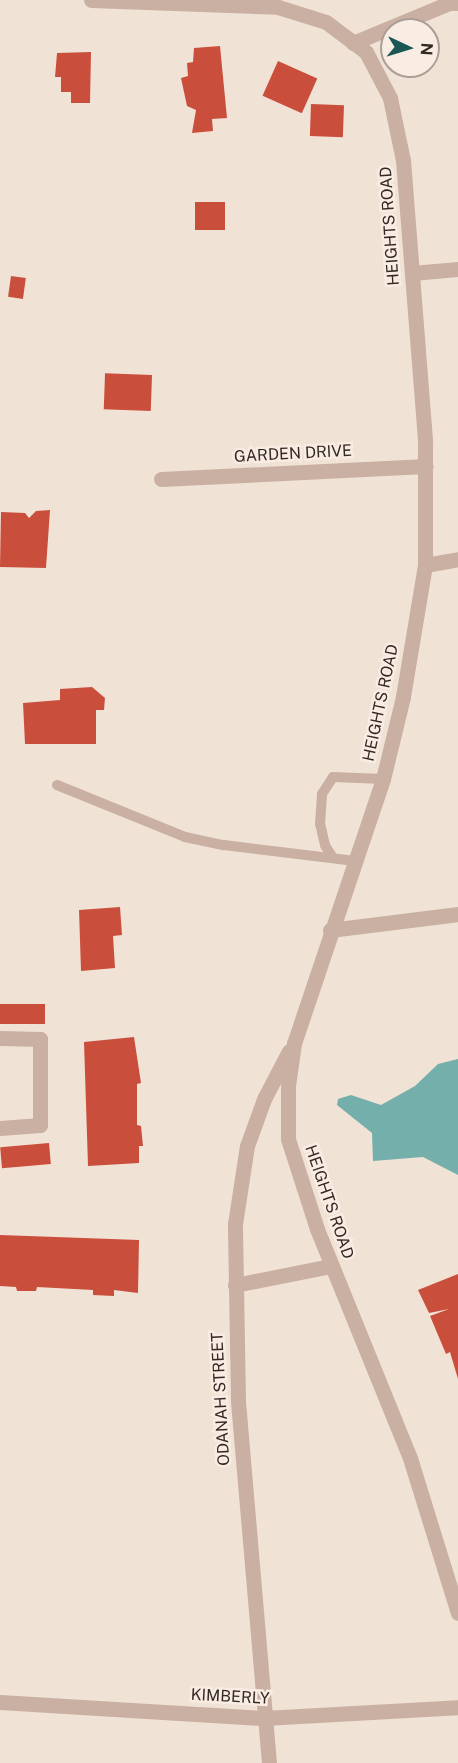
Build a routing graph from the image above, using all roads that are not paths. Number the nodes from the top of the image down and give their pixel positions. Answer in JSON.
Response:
{"nodes":[{"id":1,"x":92,"y":0,"type":"edge"},
{"id":2,"x":458,"y":3,"type":"edge"},
{"id":3,"x":353,"y":43,"type":"junction"},
{"id":4,"x":458,"y":269,"type":"edge"},
{"id":5,"x":412,"y":273,"type":"junction"},
{"id":6,"x":426,"y":466,"type":"junction"},
{"id":7,"x":161,"y":479,"type":"dead end"},
{"id":8,"x":458,"y":559,"type":"edge"},
{"id":9,"x":425,"y":565,"type":"junction"},
{"id":10,"x":383,"y":779,"type":"junction"},
{"id":11,"x":57,"y":785,"type":"dead end"},
{"id":12,"x":333,"y":858,"type":"junction"},
{"id":13,"x":356,"y":861,"type":"junction"},
{"id":14,"x":458,"y":914,"type":"edge"},
{"id":15,"x":330,"y":930,"type":"junction"},
{"id":16,"x":0,"y":1038,"type":"edge"},
{"id":17,"x":294,"y":1043,"type":"junction"},
{"id":18,"x":0,"y":1128,"type":"edge"},
{"id":19,"x":331,"y":1266,"type":"junction"},
{"id":20,"x":235,"y":1285,"type":"junction"},
{"id":21,"x":458,"y":1613,"type":"edge"},
{"id":22,"x":0,"y":1702,"type":"edge"},
{"id":23,"x":458,"y":1707,"type":"edge"},
{"id":24,"x":264,"y":1718,"type":"junction"},
{"id":25,"x":269,"y":1763,"type":"edge"}],
"edges":[{"from":1,"to":3,"type":"street","name":"HEIGHTS ROAD"},
{"from":2,"to":3,"type":"street"},
{"from":3,"to":5,"type":"street","name":"HEIGHTS ROAD"},
{"from":4,"to":5,"type":"street"},
{"from":5,"to":6,"type":"street","name":"HEIGHTS ROAD"},
{"from":6,"to":7,"type":"street","name":"GARDEN DRIVE"},
{"from":6,"to":9,"type":"street","name":"HEIGHTS ROAD"},
{"from":8,"to":9,"type":"street"},
{"from":9,"to":10,"type":"street","name":"HEIGHTS ROAD"},
{"from":10,"to":12,"type":"lane"},
{"from":10,"to":13,"type":"street","name":"HEIGHTS ROAD"},
{"from":11,"to":12,"type":"lane"},
{"from":12,"to":13,"type":"lane"},
{"from":13,"to":15,"type":"street","name":"HEIGHTS ROAD"},
{"from":14,"to":15,"type":"street"},
{"from":15,"to":17,"type":"street","name":"HEIGHTS ROAD"},
{"from":16,"to":18,"type":"street"},
{"from":17,"to":19,"type":"street","name":"HEIGHTS ROAD"},
{"from":17,"to":20,"type":"street","name":"ODANAH STREET"},
{"from":19,"to":20,"type":"street"},
{"from":19,"to":21,"type":"street","name":"HEIGHTS ROAD"},
{"from":20,"to":24,"type":"street","name":"ODANAH STREET"},
{"from":22,"to":24,"type":"street","name":"KIMBERLY"},
{"from":23,"to":24,"type":"street","name":"KIMBERLY"},
{"from":24,"to":25,"type":"street","name":"ODANAH STREET"}]}
